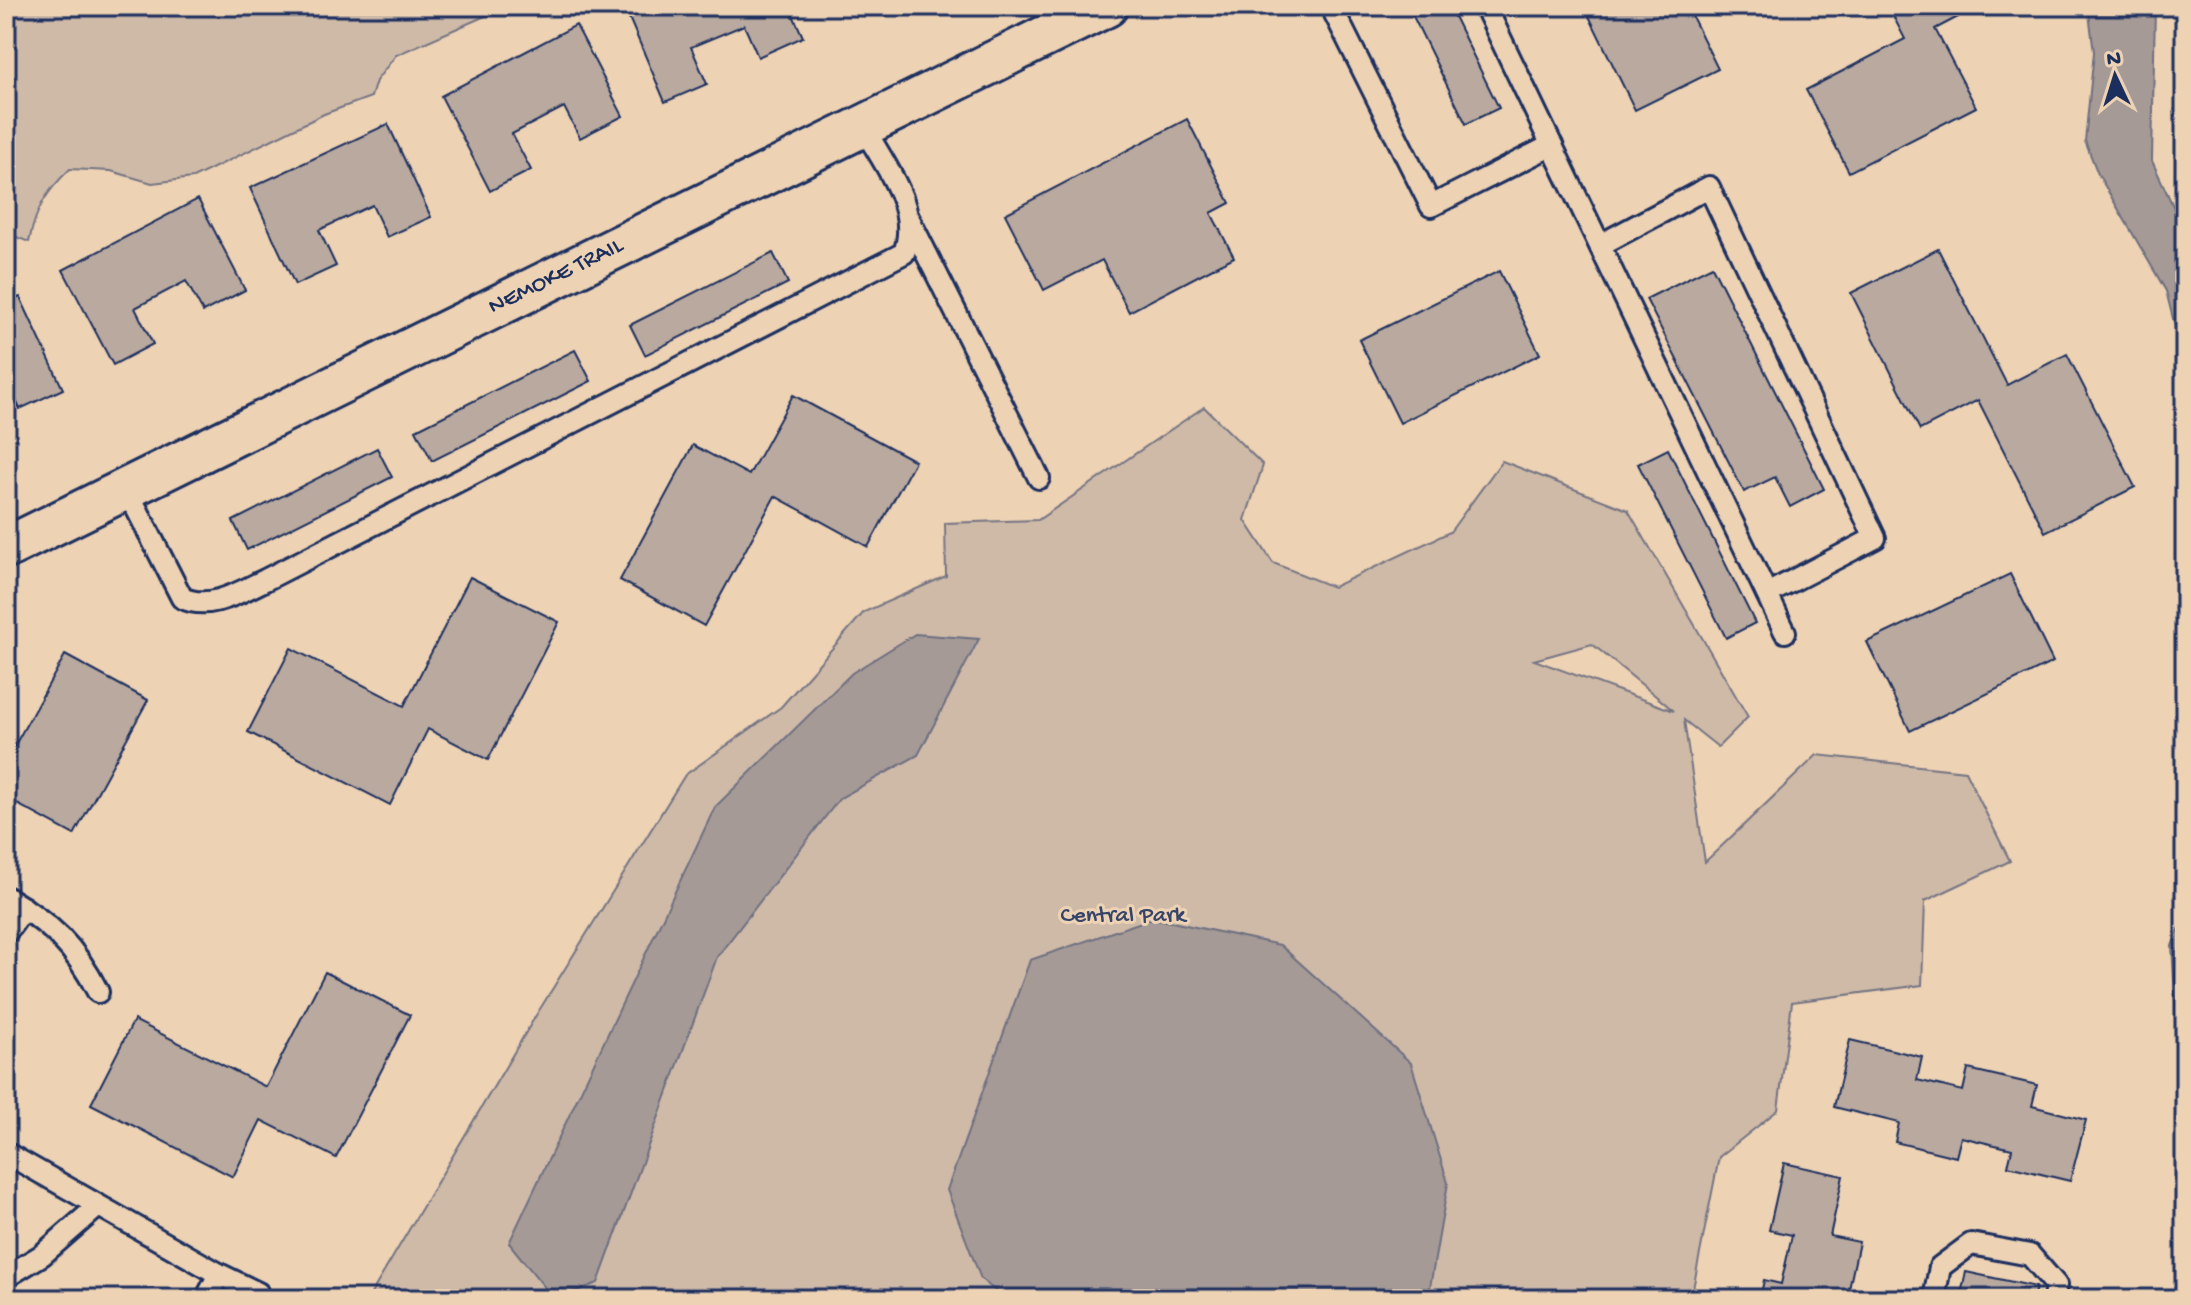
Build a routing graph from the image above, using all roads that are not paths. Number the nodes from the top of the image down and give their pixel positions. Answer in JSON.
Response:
{"nodes":[{"id":1,"x":1107,"y":6,"type":"edge"},
{"id":2,"x":1331,"y":6,"type":"edge"},
{"id":3,"x":1485,"y":6,"type":"edge"},
{"id":4,"x":863,"y":126,"type":"junction"},
{"id":5,"x":1552,"y":145,"type":"junction"},
{"id":6,"x":909,"y":219,"type":"junction"},
{"id":7,"x":1600,"y":245,"type":"junction"},
{"id":8,"x":1039,"y":478,"type":"dead end"},
{"id":9,"x":126,"y":488,"type":"junction"},
{"id":10,"x":6,"y":548,"type":"edge"},
{"id":11,"x":1767,"y":594,"type":"junction"},
{"id":12,"x":1785,"y":632,"type":"dead end"},
{"id":13,"x":15,"y":902,"type":"edge"},
{"id":14,"x":6,"y":933,"type":"edge"},
{"id":15,"x":98,"y":992,"type":"dead end"},
{"id":16,"x":6,"y":1153,"type":"edge"},
{"id":17,"x":98,"y":1206,"type":"junction"},
{"id":18,"x":219,"y":1274,"type":"junction"},
{"id":19,"x":6,"y":1277,"type":"edge"},
{"id":20,"x":258,"y":1293,"type":"dead end"},
{"id":21,"x":206,"y":1299,"type":"edge"},
{"id":22,"x":1934,"y":1299,"type":"edge"},
{"id":23,"x":2054,"y":1299,"type":"edge"}],
"edges":[{"from":1,"to":4,"type":"street","name":"NEMOKE TRAIL"},
{"from":2,"to":5,"type":"lane"},
{"from":3,"to":5,"type":"lane"},
{"from":4,"to":6,"type":"lane"},
{"from":4,"to":9,"type":"street","name":"NEMOKE TRAIL"},
{"from":5,"to":7,"type":"lane"},
{"from":6,"to":8,"type":"lane"},
{"from":6,"to":9,"type":"lane"},
{"from":7,"to":11,"type":"lane"},
{"from":7,"to":11,"type":"lane"},
{"from":9,"to":10,"type":"street","name":"NEMOKE TRAIL"},
{"from":11,"to":12,"type":"lane"},
{"from":13,"to":14,"type":"lane"},
{"from":13,"to":15,"type":"lane"},
{"from":16,"to":17,"type":"lane"},
{"from":17,"to":18,"type":"lane"},
{"from":17,"to":19,"type":"lane"},
{"from":18,"to":20,"type":"lane"},
{"from":18,"to":21,"type":"lane"},
{"from":22,"to":23,"type":"lane"}]}
